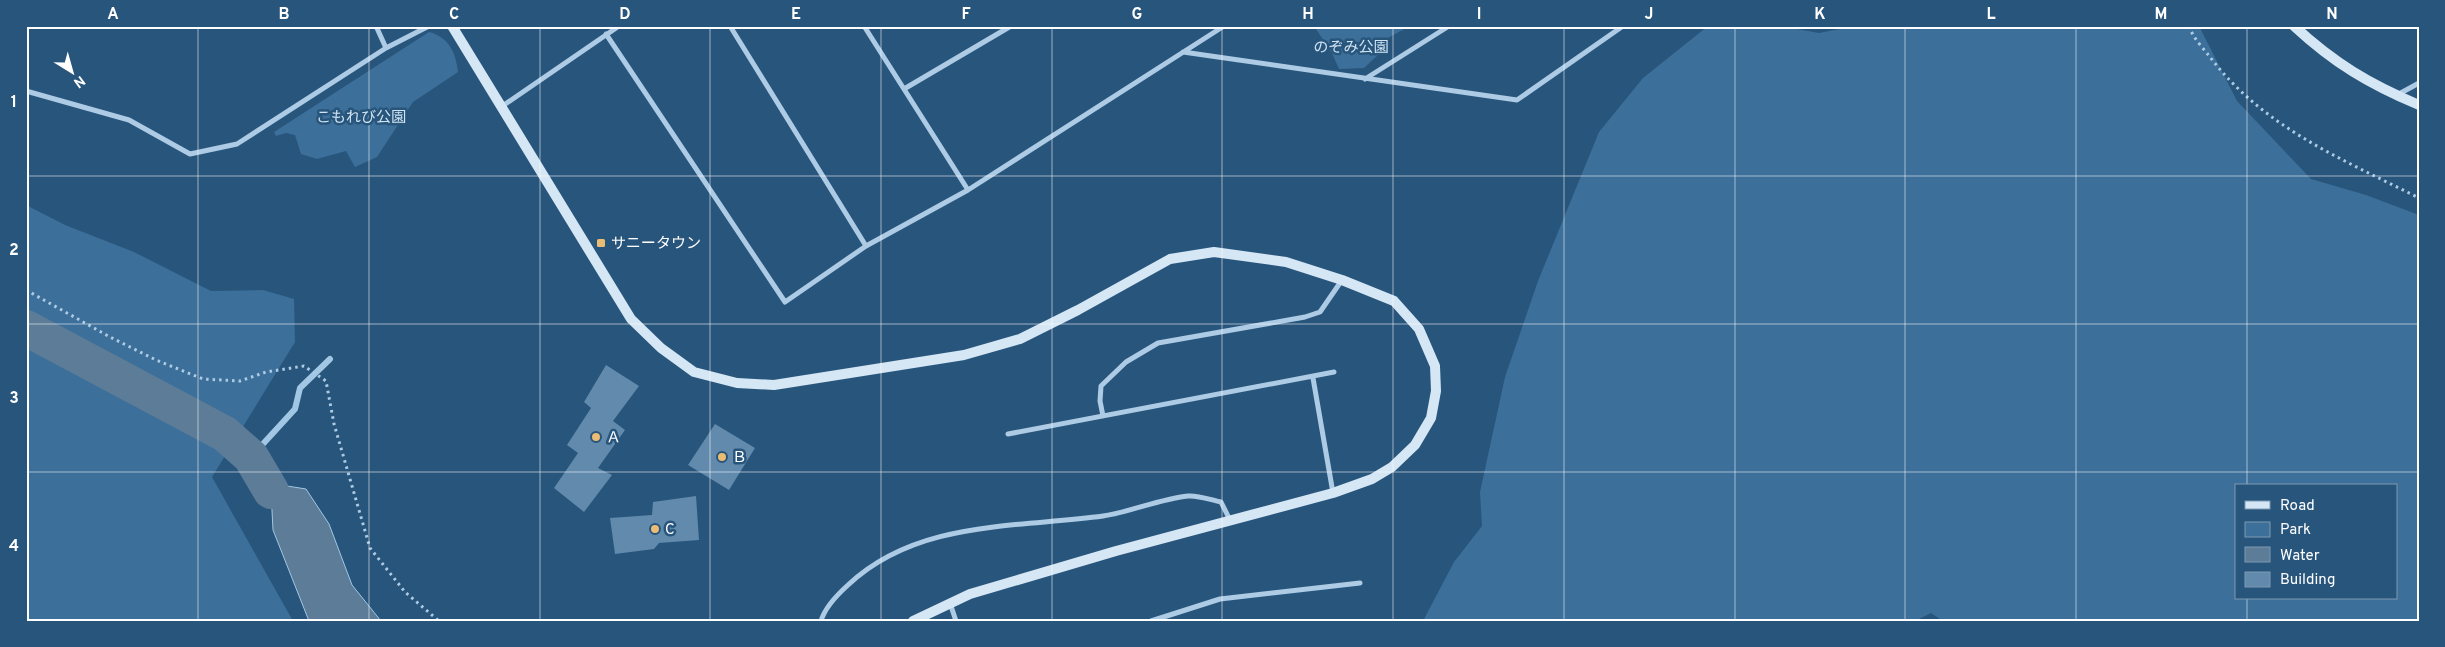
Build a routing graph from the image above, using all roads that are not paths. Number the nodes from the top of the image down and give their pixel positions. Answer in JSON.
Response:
{"nodes":[{"id":1,"x":376,"y":26,"type":"edge"},
{"id":2,"x":428,"y":26,"type":"edge"},
{"id":3,"x":452,"y":26,"type":"edge"},
{"id":4,"x":619,"y":26,"type":"edge"},
{"id":5,"x":730,"y":26,"type":"edge"},
{"id":6,"x":864,"y":26,"type":"edge"},
{"id":7,"x":1011,"y":26,"type":"edge"},
{"id":8,"x":1449,"y":26,"type":"edge"},
{"id":9,"x":1623,"y":26,"type":"edge"},
{"id":10,"x":2294,"y":26,"type":"edge"},
{"id":11,"x":1220,"y":27,"type":"edge"},
{"id":12,"x":606,"y":34,"type":"junction"},
{"id":13,"x":386,"y":48,"type":"junction"},
{"id":14,"x":1183,"y":52,"type":"junction"},
{"id":15,"x":1364,"y":79,"type":"junction"},
{"id":16,"x":2419,"y":83,"type":"edge"},
{"id":17,"x":904,"y":89,"type":"junction"},
{"id":18,"x":26,"y":91,"type":"edge"},
{"id":19,"x":2397,"y":96,"type":"junction"},
{"id":20,"x":2419,"y":105,"type":"edge"},
{"id":21,"x":501,"y":107,"type":"junction"},
{"id":22,"x":968,"y":190,"type":"junction"},
{"id":23,"x":866,"y":246,"type":"junction"},
{"id":24,"x":1342,"y":280,"type":"junction"},
{"id":25,"x":1334,"y":372,"type":"dead end"},
{"id":26,"x":1313,"y":378,"type":"junction"},
{"id":27,"x":1103,"y":416,"type":"junction"},
{"id":28,"x":1008,"y":434,"type":"dead end"},
{"id":29,"x":1334,"y":493,"type":"junction"},
{"id":30,"x":1230,"y":521,"type":"junction"},
{"id":31,"x":1360,"y":582,"type":"dead end"},
{"id":32,"x":950,"y":603,"type":"junction"},
{"id":33,"x":820,"y":621,"type":"edge"},
{"id":34,"x":913,"y":621,"type":"edge"},
{"id":35,"x":956,"y":621,"type":"edge"},
{"id":36,"x":1151,"y":621,"type":"edge"}],
"edges":[{"from":1,"to":13,"type":"street"},
{"from":2,"to":13,"type":"street"},
{"from":3,"to":21,"type":"street"},
{"from":4,"to":12,"type":"street"},
{"from":5,"to":23,"type":"street"},
{"from":6,"to":17,"type":"street"},
{"from":7,"to":17,"type":"street"},
{"from":8,"to":15,"type":"street"},
{"from":9,"to":15,"type":"street"},
{"from":10,"to":19,"type":"street"},
{"from":11,"to":14,"type":"street"},
{"from":12,"to":21,"type":"street"},
{"from":12,"to":23,"type":"street"},
{"from":13,"to":18,"type":"street"},
{"from":14,"to":15,"type":"street"},
{"from":14,"to":22,"type":"street"},
{"from":16,"to":19,"type":"street"},
{"from":17,"to":22,"type":"street"},
{"from":19,"to":20,"type":"street"},
{"from":21,"to":24,"type":"street"},
{"from":22,"to":23,"type":"street"},
{"from":24,"to":27,"type":"street"},
{"from":24,"to":29,"type":"street"},
{"from":25,"to":26,"type":"street"},
{"from":26,"to":27,"type":"street"},
{"from":26,"to":29,"type":"street"},
{"from":27,"to":28,"type":"street"},
{"from":29,"to":30,"type":"street"},
{"from":30,"to":32,"type":"street"},
{"from":30,"to":33,"type":"street"},
{"from":31,"to":36,"type":"street"},
{"from":32,"to":34,"type":"street"},
{"from":32,"to":35,"type":"street"}]}
